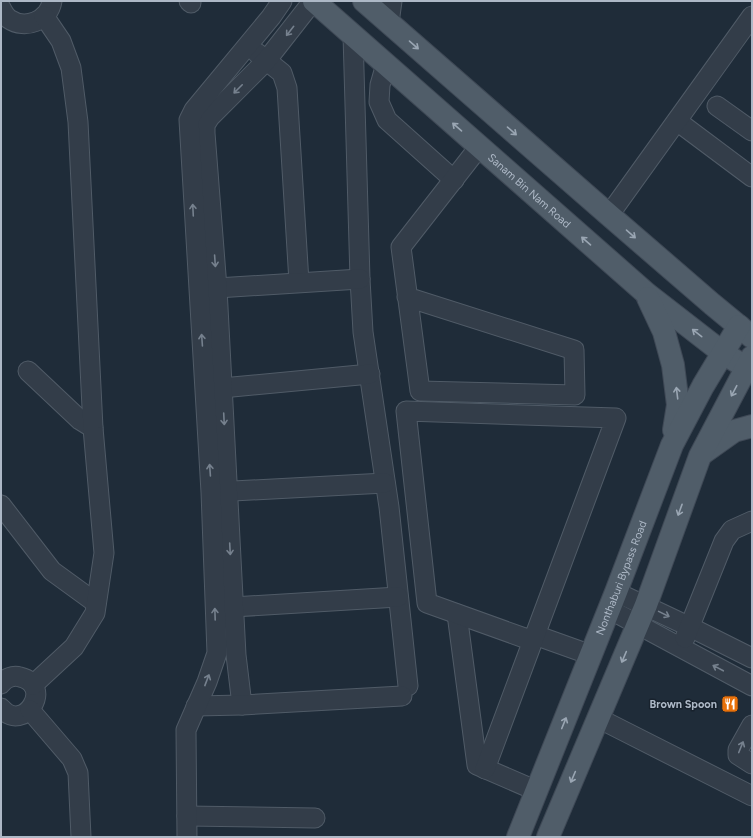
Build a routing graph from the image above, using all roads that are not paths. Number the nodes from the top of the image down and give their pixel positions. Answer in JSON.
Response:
{"nodes":[{"id":1,"x":282,"y":1,"type":"edge"},
{"id":2,"x":313,"y":1,"type":"edge"},
{"id":3,"x":364,"y":1,"type":"edge"},
{"id":4,"x":392,"y":1,"type":"edge"},
{"id":5,"x":1,"y":8,"type":"edge"},
{"id":6,"x":48,"y":9,"type":"edge"},
{"id":7,"x":752,"y":16,"type":"edge"},
{"id":8,"x":389,"y":23,"type":"junction"},
{"id":9,"x":353,"y":35,"type":"junction"},
{"id":10,"x":248,"y":45,"type":"junction"},
{"id":11,"x":266,"y":61,"type":"junction"},
{"id":12,"x":386,"y":64,"type":"junction"},
{"id":13,"x":717,"y":106,"type":"dead end"},
{"id":14,"x":677,"y":121,"type":"junction"},
{"id":15,"x":197,"y":123,"type":"junction"},
{"id":16,"x":752,"y":131,"type":"edge"},
{"id":17,"x":479,"y":147,"type":"junction"},
{"id":18,"x":752,"y":177,"type":"edge"},
{"id":19,"x":454,"y":180,"type":"junction"},
{"id":20,"x":609,"y":215,"type":"junction"},
{"id":21,"x":204,"y":242,"type":"junction"},
{"id":22,"x":360,"y":279,"type":"junction"},
{"id":23,"x":299,"y":282,"type":"junction"},
{"id":24,"x":217,"y":288,"type":"junction"},
{"id":25,"x":647,"y":294,"type":"junction"},
{"id":26,"x":407,"y":297,"type":"junction"},
{"id":27,"x":745,"y":331,"type":"edge"},
{"id":28,"x":723,"y":353,"type":"junction"},
{"id":29,"x":750,"y":365,"type":"edge"},
{"id":30,"x":28,"y":371,"type":"dead end"},
{"id":31,"x":370,"y":374,"type":"junction"},
{"id":32,"x":222,"y":388,"type":"junction"},
{"id":33,"x":752,"y":426,"type":"edge"},
{"id":34,"x":93,"y":428,"type":"junction"},
{"id":35,"x":672,"y":445,"type":"junction"},
{"id":36,"x":700,"y":456,"type":"junction"},
{"id":37,"x":385,"y":484,"type":"junction"},
{"id":38,"x":219,"y":492,"type":"junction"},
{"id":39,"x":1,"y":505,"type":"edge"},
{"id":40,"x":752,"y":521,"type":"edge"},
{"id":41,"x":398,"y":597,"type":"junction"},
{"id":42,"x":612,"y":600,"type":"junction"},
{"id":43,"x":96,"y":603,"type":"junction"},
{"id":44,"x":646,"y":605,"type":"junction"},
{"id":45,"x":233,"y":607,"type":"junction"},
{"id":46,"x":457,"y":614,"type":"junction"},
{"id":47,"x":638,"y":625,"type":"junction"},
{"id":48,"x":690,"y":626,"type":"junction"},
{"id":49,"x":534,"y":638,"type":"junction"},
{"id":50,"x":680,"y":648,"type":"junction"},
{"id":51,"x":217,"y":653,"type":"junction"},
{"id":52,"x":236,"y":655,"type":"junction"},
{"id":53,"x":591,"y":655,"type":"junction"},
{"id":54,"x":752,"y":658,"type":"edge"},
{"id":55,"x":4,"y":676,"type":"edge"},
{"id":56,"x":33,"y":685,"type":"junction"},
{"id":57,"x":752,"y":686,"type":"edge"},
{"id":58,"x":242,"y":705,"type":"junction"},
{"id":59,"x":196,"y":706,"type":"junction"},
{"id":60,"x":1,"y":710,"type":"edge"},
{"id":61,"x":30,"y":710,"type":"junction"},
{"id":62,"x":598,"y":718,"type":"junction"},
{"id":63,"x":752,"y":725,"type":"edge"},
{"id":64,"x":752,"y":764,"type":"edge"},
{"id":65,"x":485,"y":768,"type":"junction"},
{"id":66,"x":537,"y":790,"type":"junction"},
{"id":67,"x":752,"y":796,"type":"edge"},
{"id":68,"x":187,"y":816,"type":"junction"},
{"id":69,"x":315,"y":818,"type":"dead end"},
{"id":70,"x":81,"y":837,"type":"edge"},
{"id":71,"x":187,"y":837,"type":"edge"},
{"id":72,"x":518,"y":837,"type":"edge"},
{"id":73,"x":548,"y":837,"type":"edge"}],
"edges":[{"from":1,"to":10,"type":"street"},
{"from":2,"to":9,"type":"main road","name":"Sanam Bin Nam Road"},
{"from":2,"to":11,"type":"street","one_way":true},
{"from":3,"to":8,"type":"main road"},
{"from":4,"to":8,"type":"street"},
{"from":5,"to":6,"type":"street"},
{"from":6,"to":34,"type":"street"},
{"from":7,"to":14,"type":"street"},
{"from":8,"to":20,"type":"main road","one_way":true},
{"from":9,"to":12,"type":"main road","name":"Sanam Bin Nam Road"},
{"from":9,"to":22,"type":"street"},
{"from":10,"to":11,"type":"street"},
{"from":10,"to":15,"type":"street"},
{"from":11,"to":15,"type":"street","one_way":true},
{"from":11,"to":23,"type":"street"},
{"from":17,"to":12,"type":"main road","name":"Sanam Bin Nam Road","one_way":true},
{"from":12,"to":19,"type":"street"},
{"from":13,"to":16,"type":"street"},
{"from":14,"to":18,"type":"street"},
{"from":14,"to":20,"type":"street"},
{"from":15,"to":21,"type":"street"},
{"from":17,"to":19,"type":"street"},
{"from":25,"to":17,"type":"main road","name":"Sanam Bin Nam Road","one_way":true},
{"from":19,"to":26,"type":"street"},
{"from":20,"to":27,"type":"main road","one_way":true},
{"from":21,"to":24,"type":"street","one_way":true},
{"from":38,"to":21,"type":"street","one_way":true},
{"from":22,"to":23,"type":"street"},
{"from":22,"to":31,"type":"street"},
{"from":23,"to":24,"type":"street"},
{"from":24,"to":32,"type":"street"},
{"from":28,"to":25,"type":"main road","name":"Sanam Bin Nam Road","one_way":true},
{"from":35,"to":25,"type":"main road","one_way":true},
{"from":26,"to":26,"type":"street"},
{"from":27,"to":28,"type":"main road","name":"Nonthaburi Bypass Road"},
{"from":28,"to":29,"type":"main road","name":"Sanam Bin Nam Road"},
{"from":28,"to":35,"type":"main road","name":"Nonthaburi Bypass Road"},
{"from":29,"to":36,"type":"main road","one_way":true},
{"from":30,"to":34,"type":"street"},
{"from":31,"to":32,"type":"street"},
{"from":31,"to":37,"type":"street"},
{"from":32,"to":38,"type":"street","one_way":true},
{"from":33,"to":36,"type":"main road"},
{"from":34,"to":43,"type":"street"},
{"from":35,"to":42,"type":"main road","name":"Nonthaburi Bypass Road"},
{"from":36,"to":44,"type":"main road","one_way":true},
{"from":37,"to":38,"type":"street"},
{"from":37,"to":41,"type":"street"},
{"from":38,"to":45,"type":"street","one_way":true},
{"from":51,"to":38,"type":"street","one_way":true},
{"from":39,"to":43,"type":"street"},
{"from":40,"to":48,"type":"street"},
{"from":41,"to":45,"type":"street"},
{"from":41,"to":58,"type":"street"},
{"from":42,"to":44,"type":"street"},
{"from":42,"to":47,"type":"street"},
{"from":42,"to":53,"type":"main road","name":"Nonthaburi Bypass Road"},
{"from":43,"to":56,"type":"street"},
{"from":44,"to":47,"type":"main road"},
{"from":44,"to":48,"type":"street","one_way":true},
{"from":45,"to":52,"type":"street"},
{"from":46,"to":49,"type":"street"},
{"from":46,"to":49,"type":"street"},
{"from":46,"to":65,"type":"street"},
{"from":47,"to":50,"type":"street"},
{"from":47,"to":62,"type":"main road","one_way":true},
{"from":48,"to":50,"type":"street"},
{"from":48,"to":54,"type":"street"},
{"from":49,"to":53,"type":"street"},
{"from":49,"to":65,"type":"street"},
{"from":57,"to":50,"type":"street","one_way":true},
{"from":51,"to":52,"type":"street"},
{"from":59,"to":51,"type":"street","one_way":true},
{"from":52,"to":58,"type":"street"},
{"from":66,"to":53,"type":"main road","name":"Nonthaburi Bypass Road","one_way":true},
{"from":55,"to":56,"type":"street"},
{"from":56,"to":61,"type":"street"},
{"from":58,"to":59,"type":"street"},
{"from":59,"to":68,"type":"street"},
{"from":60,"to":61,"type":"street"},
{"from":61,"to":70,"type":"street"},
{"from":62,"to":67,"type":"street"},
{"from":62,"to":73,"type":"main road","one_way":true},
{"from":64,"to":63,"type":"street","one_way":true},
{"from":65,"to":66,"type":"street"},
{"from":66,"to":72,"type":"main road","name":"Nonthaburi Bypass Road"},
{"from":68,"to":69,"type":"street"},
{"from":68,"to":71,"type":"street"}]}
